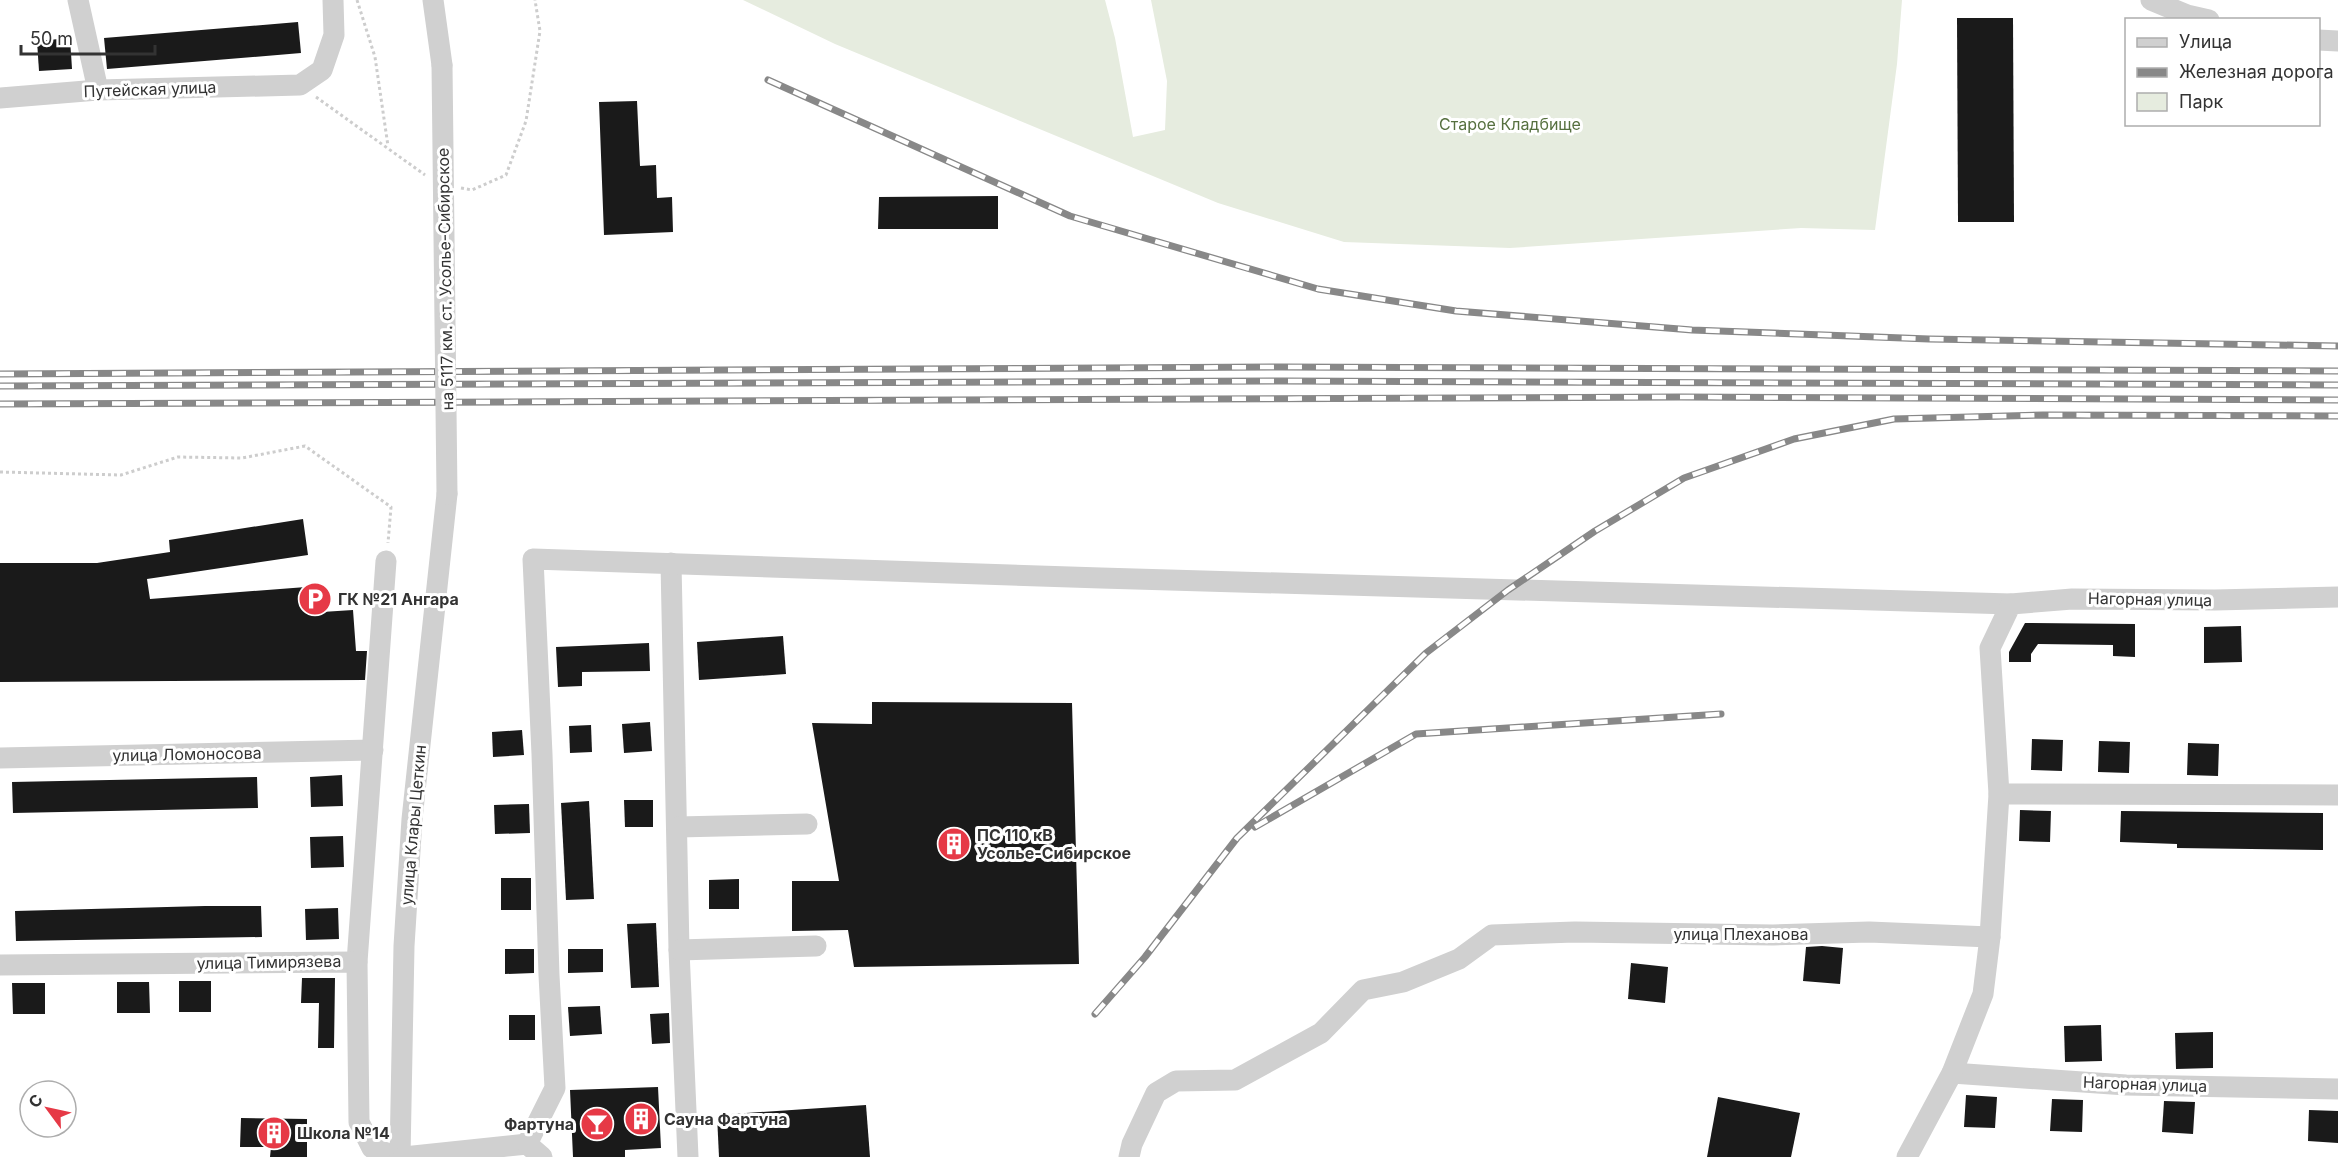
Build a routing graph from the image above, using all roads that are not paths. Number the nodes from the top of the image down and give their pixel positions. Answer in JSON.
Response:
{"nodes":[{"id":1,"x":78,"y":0,"type":"edge"},
{"id":2,"x":333,"y":0,"type":"edge"},
{"id":3,"x":433,"y":0,"type":"edge"},
{"id":4,"x":2151,"y":0,"type":"edge"},
{"id":5,"x":2200,"y":18,"type":"edge"},
{"id":6,"x":2320,"y":40,"type":"edge"},
{"id":7,"x":2338,"y":40,"type":"edge"},
{"id":8,"x":98,"y":90,"type":"junction"},
{"id":9,"x":0,"y":98,"type":"edge"},
{"id":10,"x":447,"y":494,"type":"joint"},
{"id":11,"x":386,"y":561,"type":"road end"},
{"id":12,"x":671,"y":563,"type":"junction"},
{"id":13,"x":2338,"y":597,"type":"edge"},
{"id":14,"x":2011,"y":604,"type":"junction"},
{"id":15,"x":373,"y":750,"type":"junction"},
{"id":16,"x":0,"y":759,"type":"edge"},
{"id":17,"x":1999,"y":794,"type":"junction"},
{"id":18,"x":2338,"y":795,"type":"edge"},
{"id":19,"x":807,"y":824,"type":"dead end"},
{"id":20,"x":678,"y":827,"type":"junction"},
{"id":21,"x":1990,"y":937,"type":"junction"},
{"id":22,"x":816,"y":946,"type":"dead end"},
{"id":23,"x":679,"y":950,"type":"junction"},
{"id":24,"x":357,"y":962,"type":"junction"},
{"id":25,"x":0,"y":965,"type":"edge"},
{"id":26,"x":1952,"y":1073,"type":"junction"},
{"id":27,"x":2338,"y":1089,"type":"edge"},
{"id":28,"x":534,"y":1150,"type":"edge"},
{"id":29,"x":401,"y":1157,"type":"edge"},
{"id":30,"x":688,"y":1157,"type":"edge"},
{"id":31,"x":1129,"y":1157,"type":"edge"},
{"id":32,"x":1907,"y":1157,"type":"edge"}],
"edges":[{"from":1,"to":8,"type":"street"},
{"from":2,"to":8,"type":"street","name":"Путейская улица"},
{"from":3,"to":10,"type":"street","name":"на 5117 км. ст. Усолье-Сибирское","bridge":true},
{"from":4,"to":5,"type":"street"},
{"from":6,"to":7,"type":"street"},
{"from":8,"to":9,"type":"street","name":"Путейская улица"},
{"from":10,"to":29,"type":"street","name":"улица Клары Цеткин"},
{"from":11,"to":15,"type":"street"},
{"from":12,"to":14,"type":"street","name":"Нагорная улица"},
{"from":12,"to":20,"type":"street"},
{"from":12,"to":28,"type":"street","name":"Нагорная улица"},
{"from":13,"to":14,"type":"street","name":"Нагорная улица"},
{"from":14,"to":17,"type":"street"},
{"from":15,"to":16,"type":"street","name":"улица Ломоносова"},
{"from":15,"to":24,"type":"street"},
{"from":17,"to":18,"type":"street"},
{"from":17,"to":21,"type":"street"},
{"from":19,"to":20,"type":"street"},
{"from":20,"to":23,"type":"street"},
{"from":21,"to":26,"type":"street"},
{"from":21,"to":31,"type":"street","name":"улица Плеханова"},
{"from":22,"to":23,"type":"street"},
{"from":23,"to":30,"type":"street"},
{"from":24,"to":25,"type":"street","name":"улица Тимирязева"},
{"from":24,"to":29,"type":"street","name":"улица Тимирязева"},
{"from":26,"to":27,"type":"street","name":"Нагорная улица"},
{"from":26,"to":32,"type":"street"},
{"from":28,"to":29,"type":"street"}]}
